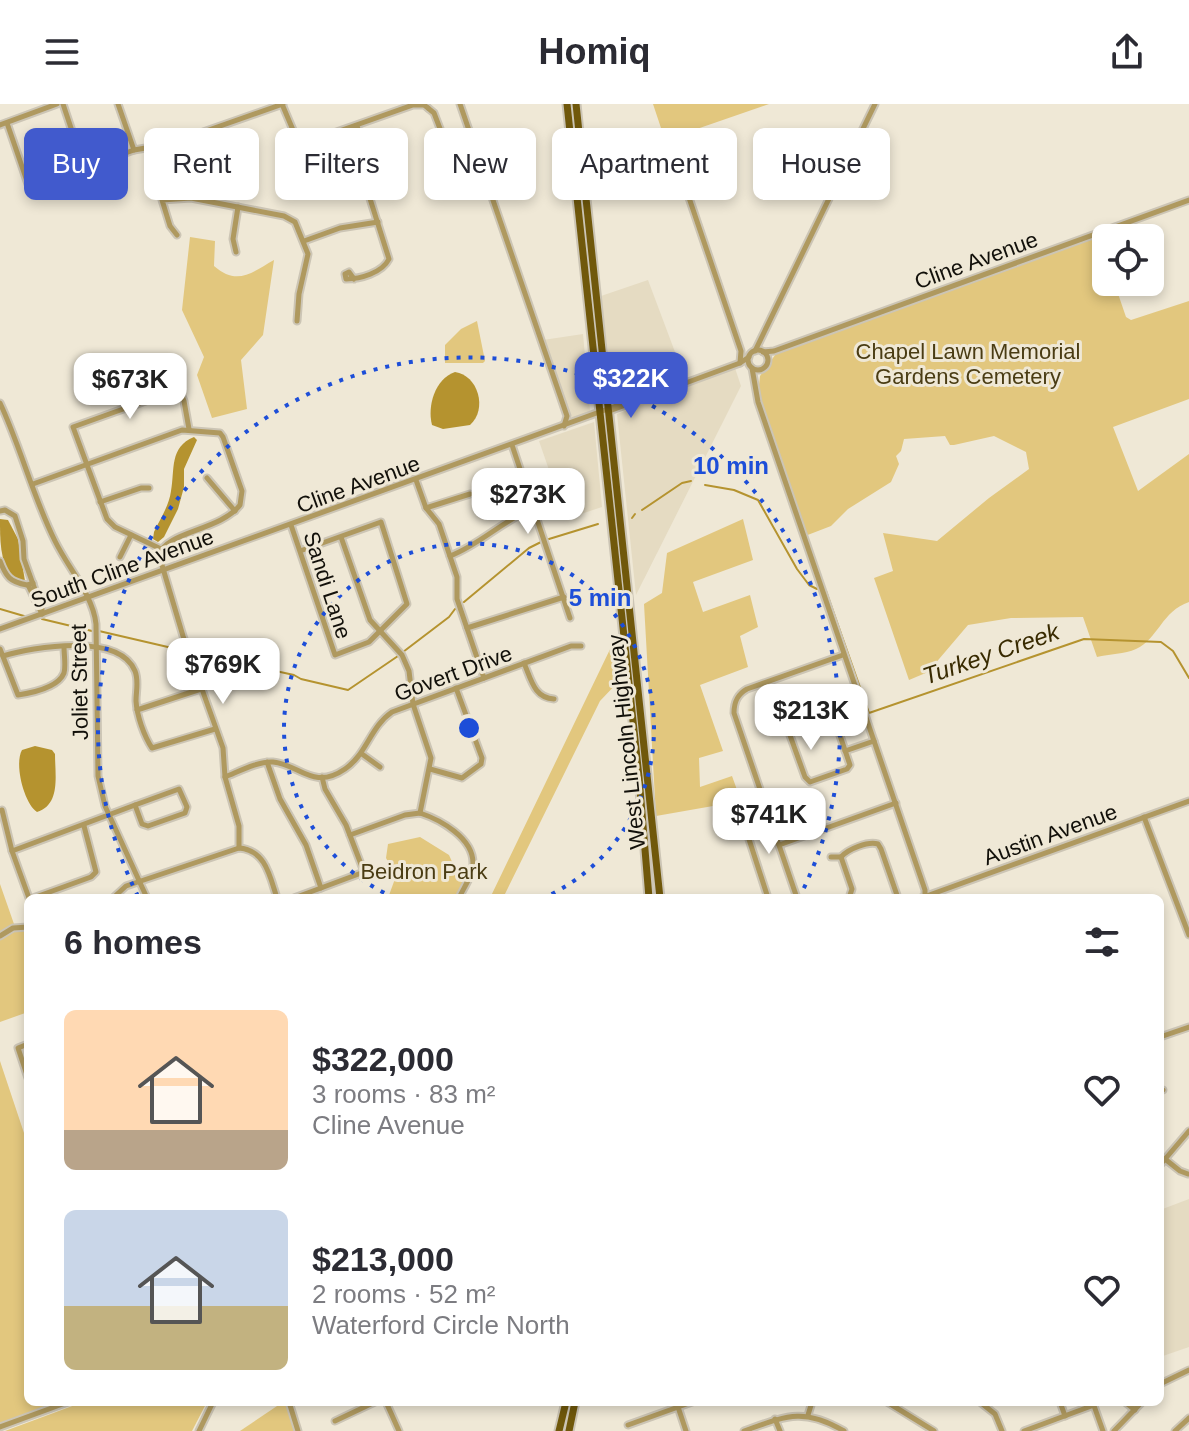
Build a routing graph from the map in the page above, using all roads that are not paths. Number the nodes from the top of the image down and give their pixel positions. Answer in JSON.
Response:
{"nodes":[{"id":1,"x":60,"y":104,"type":"edge"},
{"id":2,"x":118,"y":104,"type":"edge"},
{"id":3,"x":283,"y":104,"type":"edge"},
{"id":4,"x":460,"y":104,"type":"edge"},
{"id":5,"x":567,"y":104,"type":"edge"},
{"id":6,"x":576,"y":104,"type":"edge"},
{"id":7,"x":875,"y":104,"type":"edge"},
{"id":8,"x":429,"y":106,"type":"edge"},
{"id":9,"x":4,"y":124,"type":"edge"},
{"id":10,"x":357,"y":126,"type":"junction"},
{"id":11,"x":69,"y":128,"type":"edge"},
{"id":12,"x":440,"y":128,"type":"edge"},
{"id":13,"x":134,"y":150,"type":"junction"},
{"id":14,"x":128,"y":152,"type":"edge"},
{"id":15,"x":24,"y":174,"type":"edge"},
{"id":16,"x":690,"y":200,"type":"edge"},
{"id":17,"x":1189,"y":200,"type":"edge"},
{"id":18,"x":238,"y":207,"type":"junction"},
{"id":19,"x":378,"y":222,"type":"junction"},
{"id":20,"x":177,"y":235,"type":"dead end"},
{"id":21,"x":304,"y":241,"type":"junction"},
{"id":22,"x":236,"y":252,"type":"dead end"},
{"id":23,"x":354,"y":279,"type":"dead end"},
{"id":24,"x":297,"y":321,"type":"dead end"},
{"id":25,"x":741,"y":351,"type":"junction"},
{"id":26,"x":774,"y":351,"type":"junction"},
{"id":27,"x":756,"y":354,"type":"junction"},
{"id":28,"x":767,"y":359,"type":"junction"},
{"id":29,"x":740,"y":363,"type":"junction"},
{"id":30,"x":751,"y":368,"type":"junction"},
{"id":31,"x":761,"y":370,"type":"junction"},
{"id":32,"x":756,"y":385,"type":"junction"},
{"id":33,"x":0,"y":403,"type":"edge"},
{"id":34,"x":609,"y":410,"type":"junction"},
{"id":35,"x":600,"y":413,"type":"junction"},
{"id":36,"x":567,"y":416,"type":"junction"},
{"id":37,"x":576,"y":422,"type":"junction"},
{"id":38,"x":11,"y":426,"type":"junction"},
{"id":39,"x":564,"y":426,"type":"junction"},
{"id":40,"x":189,"y":429,"type":"junction"},
{"id":41,"x":0,"y":430,"type":"edge"},
{"id":42,"x":512,"y":445,"type":"junction"},
{"id":43,"x":86,"y":465,"type":"junction"},
{"id":44,"x":207,"y":478,"type":"dead end"},
{"id":45,"x":416,"y":480,"type":"junction"},
{"id":46,"x":33,"y":484,"type":"junction"},
{"id":47,"x":149,"y":488,"type":"dead end"},
{"id":48,"x":470,"y":494,"type":"dead end"},
{"id":49,"x":100,"y":502,"type":"junction"},
{"id":50,"x":426,"y":508,"type":"junction"},
{"id":51,"x":534,"y":508,"type":"junction"},
{"id":52,"x":0,"y":511,"type":"edge"},
{"id":53,"x":235,"y":511,"type":"junction"},
{"id":54,"x":291,"y":525,"type":"junction"},
{"id":55,"x":131,"y":535,"type":"junction"},
{"id":56,"x":341,"y":536,"type":"junction"},
{"id":57,"x":254,"y":538,"type":"joint"},
{"id":58,"x":161,"y":549,"type":"junction"},
{"id":59,"x":300,"y":551,"type":"junction"},
{"id":60,"x":450,"y":556,"type":"junction"},
{"id":61,"x":120,"y":557,"type":"dead end"},
{"id":62,"x":0,"y":561,"type":"edge"},
{"id":63,"x":162,"y":571,"type":"junction"},
{"id":64,"x":30,"y":584,"type":"junction"},
{"id":65,"x":564,"y":597,"type":"junction"},
{"id":66,"x":87,"y":598,"type":"junction"},
{"id":67,"x":42,"y":614,"type":"junction"},
{"id":68,"x":570,"y":618,"type":"dead end"},
{"id":69,"x":467,"y":628,"type":"junction"},
{"id":70,"x":0,"y":629,"type":"edge"},
{"id":71,"x":380,"y":632,"type":"junction"},
{"id":72,"x":581,"y":646,"type":"dead end"},
{"id":73,"x":64,"y":647,"type":"junction"},
{"id":74,"x":96,"y":647,"type":"junction"},
{"id":75,"x":0,"y":649,"type":"edge"},
{"id":76,"x":843,"y":655,"type":"junction"},
{"id":77,"x":3,"y":656,"type":"junction"},
{"id":78,"x":524,"y":663,"type":"junction"},
{"id":79,"x":484,"y":678,"type":"junction"},
{"id":80,"x":456,"y":688,"type":"junction"},
{"id":81,"x":201,"y":689,"type":"junction"},
{"id":82,"x":554,"y":699,"type":"dead end"},
{"id":83,"x":413,"y":704,"type":"junction"},
{"id":84,"x":137,"y":710,"type":"junction"},
{"id":85,"x":215,"y":729,"type":"junction"},
{"id":86,"x":874,"y":741,"type":"junction"},
{"id":87,"x":845,"y":751,"type":"junction"},
{"id":88,"x":362,"y":754,"type":"junction"},
{"id":89,"x":267,"y":762,"type":"junction"},
{"id":90,"x":380,"y":767,"type":"dead end"},
{"id":91,"x":430,"y":769,"type":"junction"},
{"id":92,"x":225,"y":777,"type":"junction"},
{"id":93,"x":322,"y":777,"type":"junction"},
{"id":94,"x":1189,"y":801,"type":"edge"},
{"id":95,"x":896,"y":803,"type":"junction"},
{"id":96,"x":135,"y":805,"type":"junction"},
{"id":97,"x":2,"y":810,"type":"edge"},
{"id":98,"x":420,"y":813,"type":"junction"},
{"id":99,"x":768,"y":814,"type":"junction"},
{"id":100,"x":108,"y":815,"type":"junction"},
{"id":101,"x":1144,"y":817,"type":"junction"},
{"id":102,"x":84,"y":826,"type":"junction"},
{"id":103,"x":350,"y":835,"type":"junction"},
{"id":104,"x":779,"y":845,"type":"junction"},
{"id":105,"x":239,"y":848,"type":"junction"},
{"id":106,"x":12,"y":851,"type":"junction"},
{"id":107,"x":831,"y":857,"type":"dead end"},
{"id":108,"x":841,"y":857,"type":"junction"},
{"id":109,"x":139,"y":882,"type":"junction"},
{"id":110,"x":321,"y":888,"type":"junction"},
{"id":111,"x":29,"y":894,"type":"edge"},
{"id":112,"x":42,"y":894,"type":"edge"},
{"id":113,"x":117,"y":894,"type":"edge"},
{"id":114,"x":145,"y":894,"type":"edge"},
{"id":115,"x":275,"y":894,"type":"edge"},
{"id":116,"x":305,"y":894,"type":"edge"},
{"id":117,"x":461,"y":894,"type":"edge"},
{"id":118,"x":649,"y":894,"type":"edge"},
{"id":119,"x":660,"y":894,"type":"edge"},
{"id":120,"x":767,"y":894,"type":"edge"},
{"id":121,"x":796,"y":894,"type":"edge"},
{"id":122,"x":850,"y":894,"type":"edge"},
{"id":123,"x":897,"y":894,"type":"edge"},
{"id":124,"x":924,"y":894,"type":"edge"},
{"id":125,"x":935,"y":894,"type":"edge"},
{"id":126,"x":24,"y":927,"type":"edge"},
{"id":127,"x":1189,"y":935,"type":"edge"},
{"id":128,"x":0,"y":936,"type":"edge"},
{"id":129,"x":1189,"y":1027,"type":"edge"},
{"id":130,"x":1164,"y":1036,"type":"edge"},
{"id":131,"x":24,"y":1046,"type":"edge"},
{"id":132,"x":24,"y":1066,"type":"edge"},
{"id":133,"x":1189,"y":1131,"type":"edge"},
{"id":134,"x":1165,"y":1159,"type":"joint"},
{"id":135,"x":1188,"y":1174,"type":"edge"},
{"id":136,"x":1189,"y":1370,"type":"edge"},
{"id":137,"x":1164,"y":1382,"type":"edge"},
{"id":138,"x":57,"y":1406,"type":"edge"},
{"id":139,"x":211,"y":1406,"type":"edge"},
{"id":140,"x":290,"y":1406,"type":"edge"},
{"id":141,"x":356,"y":1406,"type":"edge"},
{"id":142,"x":366,"y":1406,"type":"edge"},
{"id":143,"x":388,"y":1406,"type":"edge"},
{"id":144,"x":565,"y":1406,"type":"edge"},
{"id":145,"x":574,"y":1406,"type":"edge"},
{"id":146,"x":811,"y":1406,"type":"edge"},
{"id":147,"x":893,"y":1406,"type":"edge"},
{"id":148,"x":985,"y":1406,"type":"edge"},
{"id":149,"x":1061,"y":1406,"type":"edge"},
{"id":150,"x":1088,"y":1406,"type":"edge"},
{"id":151,"x":1094,"y":1406,"type":"edge"},
{"id":152,"x":1130,"y":1406,"type":"edge"},
{"id":153,"x":1138,"y":1406,"type":"edge"},
{"id":154,"x":678,"y":1407,"type":"joint"},
{"id":155,"x":358,"y":1410,"type":"junction"},
{"id":156,"x":1135,"y":1410,"type":"junction"},
{"id":157,"x":808,"y":1415,"type":"junction"},
{"id":158,"x":1065,"y":1416,"type":"junction"},
{"id":159,"x":1189,"y":1418,"type":"edge"},
{"id":160,"x":775,"y":1419,"type":"junction"},
{"id":161,"x":335,"y":1421,"type":"dead end"},
{"id":162,"x":628,"y":1425,"type":"dead end"},
{"id":163,"x":0,"y":1427,"type":"edge"},
{"id":164,"x":199,"y":1431,"type":"edge"},
{"id":165,"x":298,"y":1431,"type":"edge"},
{"id":166,"x":399,"y":1431,"type":"edge"},
{"id":167,"x":559,"y":1431,"type":"edge"},
{"id":168,"x":569,"y":1431,"type":"edge"},
{"id":169,"x":686,"y":1431,"type":"edge"},
{"id":170,"x":744,"y":1431,"type":"edge"},
{"id":171,"x":780,"y":1431,"type":"edge"},
{"id":172,"x":844,"y":1431,"type":"edge"},
{"id":173,"x":934,"y":1431,"type":"edge"},
{"id":174,"x":1002,"y":1431,"type":"edge"},
{"id":175,"x":1024,"y":1431,"type":"edge"},
{"id":176,"x":1103,"y":1431,"type":"edge"},
{"id":177,"x":1114,"y":1431,"type":"edge"},
{"id":178,"x":1175,"y":1431,"type":"edge"}],
"edges":[{"from":1,"to":9,"type":"street"},
{"from":1,"to":11,"type":"street"},
{"from":2,"to":13,"type":"street"},
{"from":3,"to":10,"type":"street"},
{"from":3,"to":13,"type":"street"},
{"from":4,"to":36,"type":"street"},
{"from":5,"to":35,"type":"main road","name":"West Lincoln Highway"},
{"from":6,"to":34,"type":"main road","name":"West Lincoln Highway"},
{"from":7,"to":27,"type":"street"},
{"from":8,"to":10,"type":"street"},
{"from":8,"to":12,"type":"street"},
{"from":9,"to":15,"type":"street"},
{"from":10,"to":19,"type":"street"},
{"from":13,"to":14,"type":"street"},
{"from":16,"to":25,"type":"street"},
{"from":17,"to":26,"type":"street","name":"Cline Avenue"},
{"from":18,"to":20,"type":"street"},
{"from":18,"to":21,"type":"street"},
{"from":18,"to":22,"type":"street"},
{"from":19,"to":21,"type":"street"},
{"from":19,"to":23,"type":"street"},
{"from":21,"to":24,"type":"street"},
{"from":25,"to":27,"type":"street"},
{"from":25,"to":29,"type":"street"},
{"from":26,"to":27,"type":"street","name":"Cline Avenue"},
{"from":26,"to":28,"type":"street","name":"Cline Avenue"},
{"from":27,"to":28,"type":"street"},
{"from":27,"to":29,"type":"street","name":"Cline Avenue"},
{"from":27,"to":30,"type":"street"},
{"from":28,"to":31,"type":"street","name":"Cline Avenue"},
{"from":29,"to":30,"type":"street"},
{"from":29,"to":34,"type":"street","name":"Cline Avenue"},
{"from":30,"to":31,"type":"street"},
{"from":30,"to":32,"type":"street"},
{"from":31,"to":32,"type":"street","name":"Cline Avenue"},
{"from":32,"to":76,"type":"street"},
{"from":33,"to":38,"type":"street","name":"Joliet Street"},
{"from":34,"to":35,"type":"street","name":"Cline Avenue"},
{"from":34,"to":119,"type":"main road","name":"West Lincoln Highway"},
{"from":35,"to":37,"type":"street","name":"Cline Avenue"},
{"from":35,"to":118,"type":"main road","name":"West Lincoln Highway"},
{"from":36,"to":37,"type":"street"},
{"from":36,"to":39,"type":"street"},
{"from":37,"to":39,"type":"street","name":"Cline Avenue"},
{"from":38,"to":41,"type":"street"},
{"from":38,"to":46,"type":"street","name":"Joliet Street"},
{"from":39,"to":42,"type":"street","name":"Cline Avenue"},
{"from":40,"to":43,"type":"street"},
{"from":40,"to":43,"type":"street"},
{"from":40,"to":53,"type":"street"},
{"from":42,"to":45,"type":"street","name":"Cline Avenue"},
{"from":42,"to":51,"type":"street"},
{"from":43,"to":46,"type":"street"},
{"from":43,"to":49,"type":"street"},
{"from":44,"to":53,"type":"street"},
{"from":45,"to":50,"type":"street"},
{"from":45,"to":54,"type":"street","name":"Cline Avenue"},
{"from":46,"to":66,"type":"street","name":"Joliet Street"},
{"from":47,"to":49,"type":"street"},
{"from":48,"to":50,"type":"street"},
{"from":49,"to":55,"type":"street"},
{"from":50,"to":60,"type":"street"},
{"from":51,"to":60,"type":"street"},
{"from":51,"to":65,"type":"street"},
{"from":52,"to":64,"type":"street"},
{"from":53,"to":58,"type":"street"},
{"from":54,"to":57,"type":"street","name":"Cline Avenue"},
{"from":54,"to":59,"type":"street","name":"Sandi Lane"},
{"from":55,"to":58,"type":"street"},
{"from":55,"to":61,"type":"street"},
{"from":56,"to":59,"type":"street"},
{"from":56,"to":71,"type":"street"},
{"from":56,"to":71,"type":"street"},
{"from":57,"to":63,"type":"street","name":"South Cline Avenue"},
{"from":58,"to":63,"type":"street"},
{"from":59,"to":71,"type":"street","name":"Sandi Lane"},
{"from":60,"to":69,"type":"street"},
{"from":62,"to":64,"type":"street"},
{"from":63,"to":66,"type":"street","name":"South Cline Avenue"},
{"from":63,"to":81,"type":"street"},
{"from":64,"to":67,"type":"street"},
{"from":65,"to":68,"type":"street"},
{"from":65,"to":69,"type":"street"},
{"from":66,"to":67,"type":"street","name":"South Cline Avenue"},
{"from":66,"to":74,"type":"street","name":"Joliet Street"},
{"from":67,"to":70,"type":"street","name":"South Cline Avenue"},
{"from":69,"to":79,"type":"street"},
{"from":71,"to":83,"type":"street"},
{"from":72,"to":78,"type":"street","name":"Govert Drive"},
{"from":73,"to":74,"type":"street"},
{"from":73,"to":77,"type":"street"},
{"from":73,"to":77,"type":"street"},
{"from":74,"to":84,"type":"street"},
{"from":74,"to":100,"type":"street","name":"Joliet Street"},
{"from":75,"to":77,"type":"street"},
{"from":76,"to":86,"type":"street"},
{"from":76,"to":99,"type":"street"},
{"from":78,"to":79,"type":"street","name":"Govert Drive"},
{"from":78,"to":82,"type":"street"},
{"from":79,"to":80,"type":"street","name":"Govert Drive"},
{"from":80,"to":83,"type":"street","name":"Govert Drive"},
{"from":80,"to":91,"type":"street"},
{"from":81,"to":84,"type":"street"},
{"from":81,"to":85,"type":"street"},
{"from":83,"to":88,"type":"street","name":"Govert Drive"},
{"from":83,"to":91,"type":"street"},
{"from":84,"to":85,"type":"street"},
{"from":85,"to":92,"type":"street"},
{"from":86,"to":87,"type":"street"},
{"from":86,"to":95,"type":"street"},
{"from":87,"to":87,"type":"street"},
{"from":88,"to":90,"type":"street"},
{"from":88,"to":93,"type":"street","name":"Govert Drive"},
{"from":89,"to":92,"type":"street"},
{"from":89,"to":93,"type":"street"},
{"from":89,"to":110,"type":"street"},
{"from":91,"to":98,"type":"street"},
{"from":92,"to":105,"type":"street"},
{"from":93,"to":103,"type":"street"},
{"from":94,"to":101,"type":"street","name":"Austin Avenue"},
{"from":95,"to":104,"type":"street"},
{"from":95,"to":124,"type":"street"},
{"from":96,"to":96,"type":"street"},
{"from":96,"to":100,"type":"street"},
{"from":97,"to":106,"type":"street"},
{"from":98,"to":103,"type":"street"},
{"from":98,"to":117,"type":"street"},
{"from":99,"to":104,"type":"street"},
{"from":99,"to":120,"type":"street"},
{"from":100,"to":102,"type":"street"},
{"from":100,"to":109,"type":"street","name":"Joliet Street"},
{"from":101,"to":125,"type":"street","name":"Austin Avenue"},
{"from":101,"to":127,"type":"street"},
{"from":102,"to":106,"type":"street"},
{"from":102,"to":112,"type":"street"},
{"from":103,"to":110,"type":"street"},
{"from":104,"to":121,"type":"street"},
{"from":105,"to":109,"type":"street"},
{"from":105,"to":115,"type":"street"},
{"from":106,"to":111,"type":"street"},
{"from":107,"to":108,"type":"street"},
{"from":108,"to":122,"type":"street"},
{"from":108,"to":123,"type":"street"},
{"from":109,"to":113,"type":"street"},
{"from":109,"to":114,"type":"street","name":"Joliet Street"},
{"from":110,"to":116,"type":"street"},
{"from":126,"to":128,"type":"street"},
{"from":129,"to":130,"type":"street"},
{"from":131,"to":132,"type":"street"},
{"from":133,"to":134,"type":"street"},
{"from":134,"to":135,"type":"street"},
{"from":136,"to":137,"type":"street"},
{"from":138,"to":163,"type":"street"},
{"from":139,"to":164,"type":"street"},
{"from":140,"to":165,"type":"street"},
{"from":141,"to":155,"type":"street"},
{"from":142,"to":155,"type":"street"},
{"from":143,"to":166,"type":"street"},
{"from":144,"to":167,"type":"main road"},
{"from":145,"to":168,"type":"main road"},
{"from":146,"to":157,"type":"street"},
{"from":147,"to":173,"type":"street"},
{"from":148,"to":174,"type":"street"},
{"from":149,"to":158,"type":"street"},
{"from":150,"to":158,"type":"street"},
{"from":151,"to":176,"type":"street"},
{"from":152,"to":156,"type":"street"},
{"from":153,"to":156,"type":"street"},
{"from":154,"to":162,"type":"street"},
{"from":154,"to":169,"type":"street"},
{"from":155,"to":161,"type":"street"},
{"from":156,"to":177,"type":"street"},
{"from":157,"to":160,"type":"street"},
{"from":157,"to":172,"type":"street"},
{"from":158,"to":175,"type":"street"},
{"from":159,"to":178,"type":"street"},
{"from":160,"to":170,"type":"street"},
{"from":160,"to":171,"type":"street"}]}
